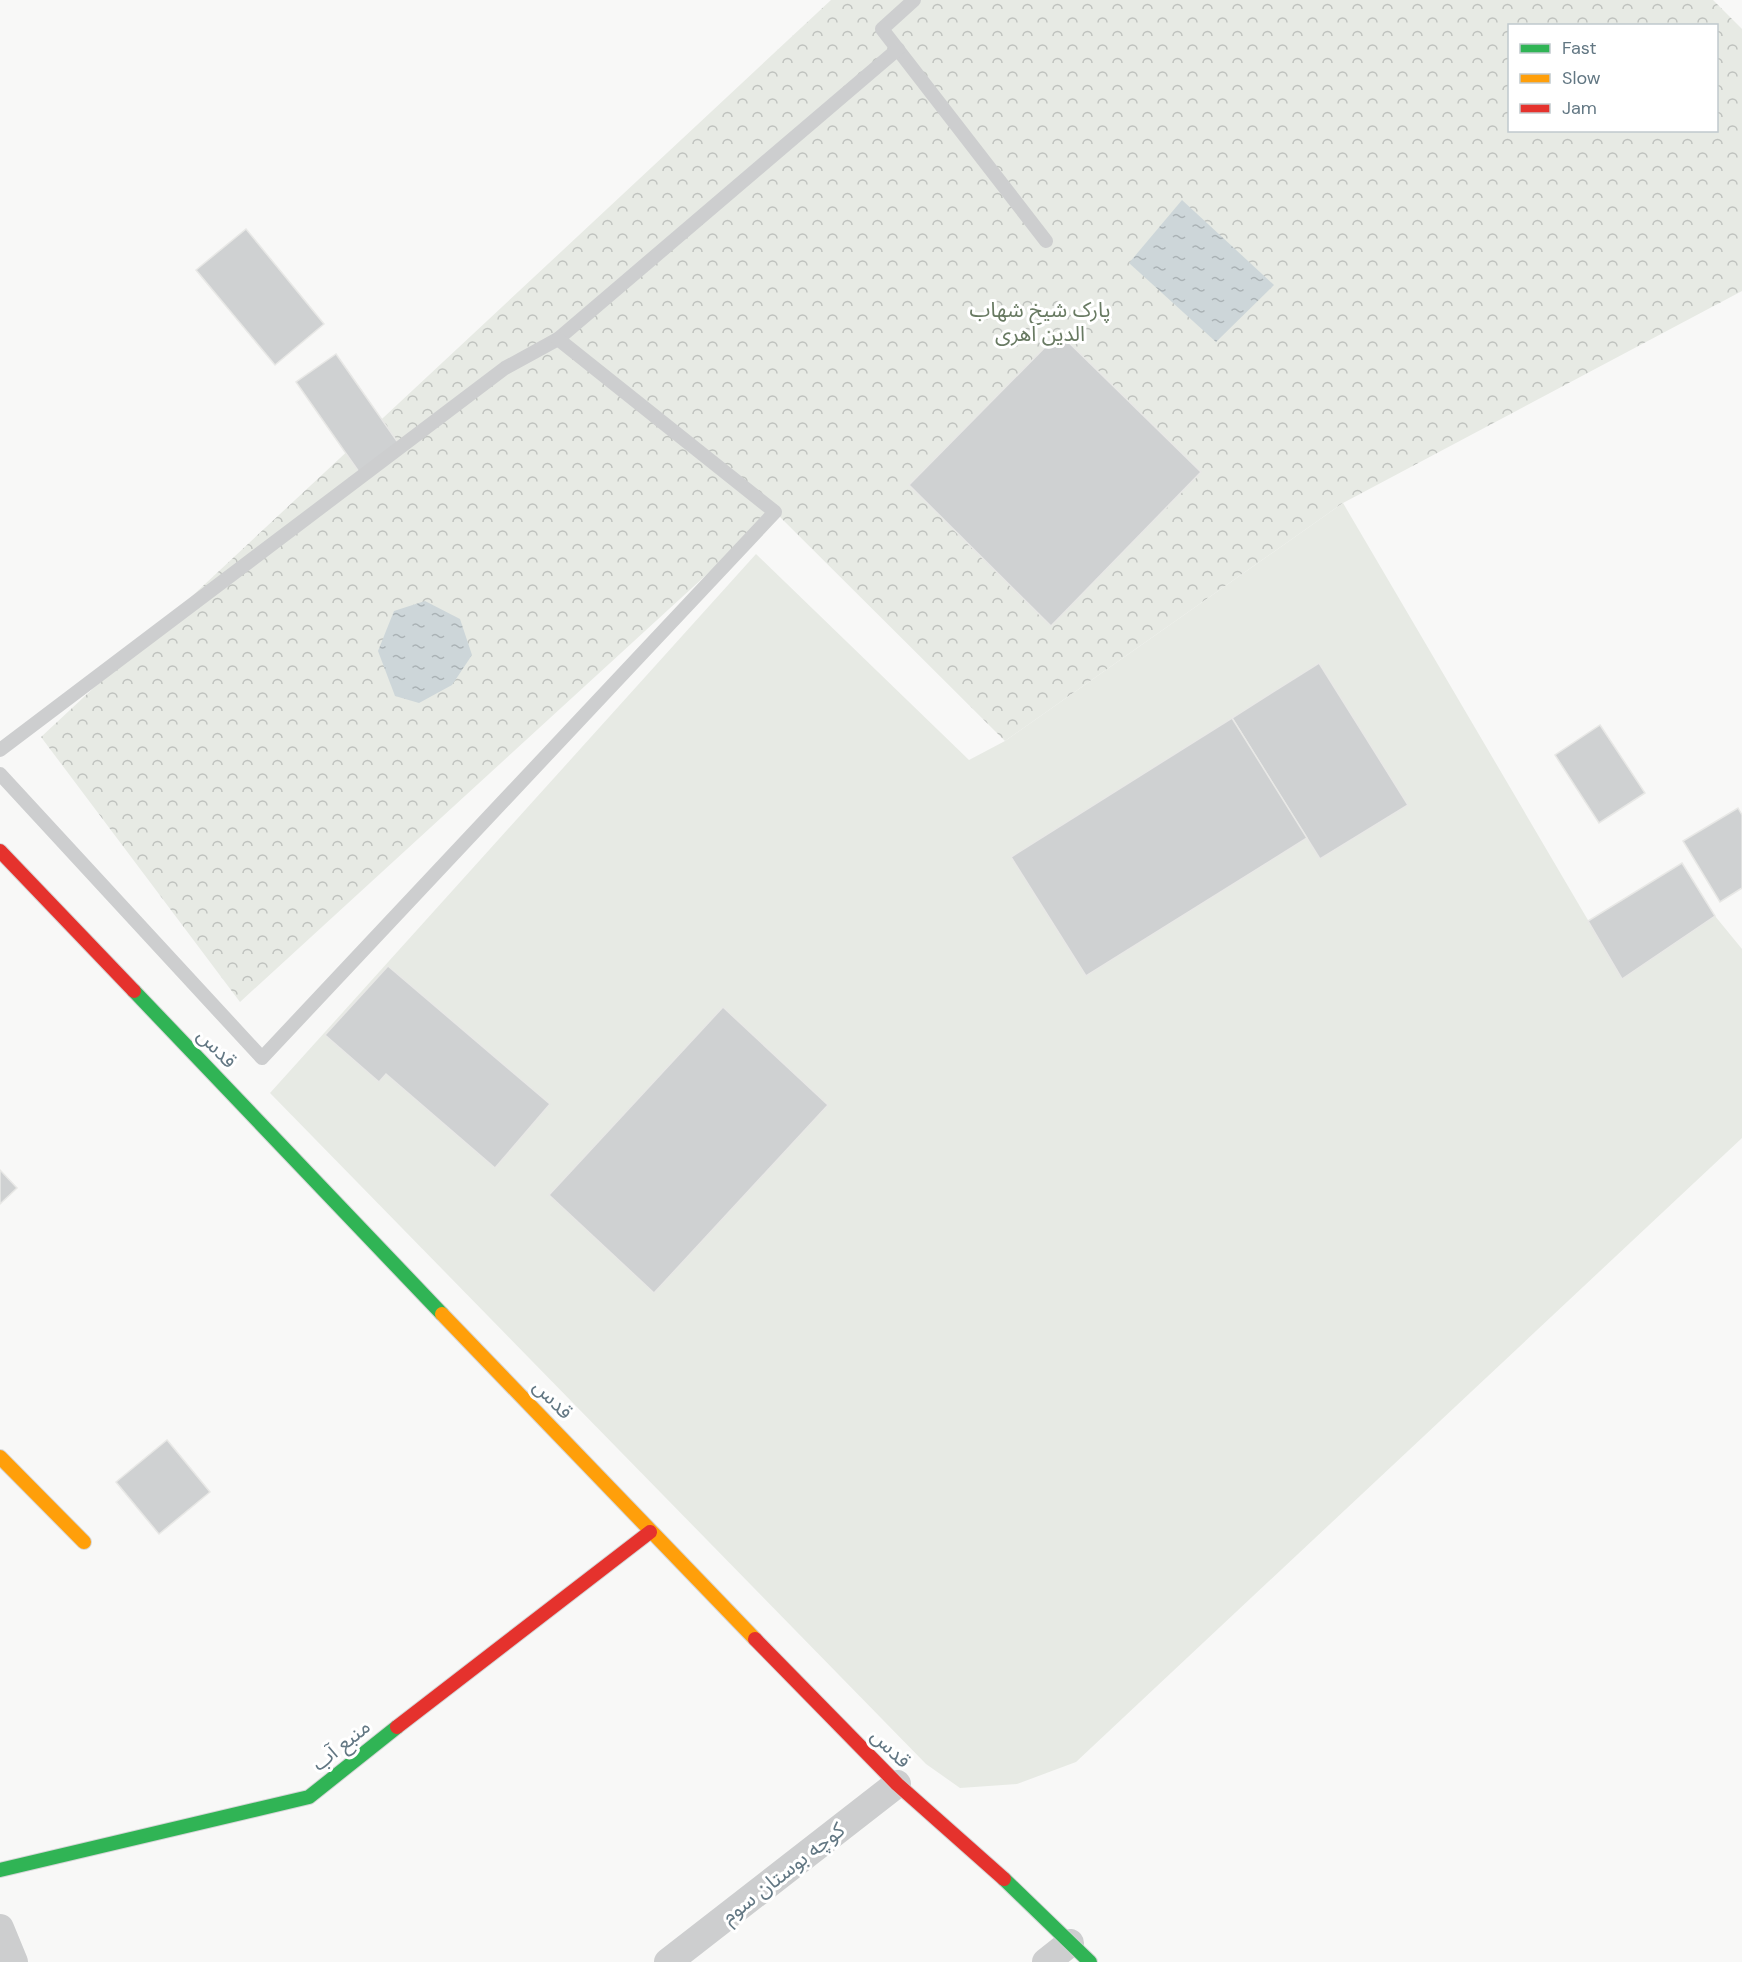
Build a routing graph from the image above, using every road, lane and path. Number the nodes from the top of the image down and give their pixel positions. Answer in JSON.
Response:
{"nodes":[{"id":1,"x":914,"y":0,"type":"edge"},
{"id":2,"x":898,"y":49,"type":"junction"},
{"id":3,"x":1046,"y":241,"type":"dead end"},
{"id":4,"x":558,"y":339,"type":"junction"},
{"id":5,"x":0,"y":750,"type":"edge"},
{"id":6,"x":0,"y":774,"type":"edge"},
{"id":7,"x":0,"y":851,"type":"edge"},
{"id":8,"x":0,"y":1457,"type":"edge"},
{"id":9,"x":650,"y":1532,"type":"junction"},
{"id":10,"x":84,"y":1542,"type":"dead end"},
{"id":11,"x":897,"y":1784,"type":"junction"},
{"id":12,"x":0,"y":1870,"type":"edge"},
{"id":13,"x":0,"y":1928,"type":"edge"},
{"id":14,"x":1080,"y":1952,"type":"edge"},
{"id":15,"x":14,"y":1962,"type":"edge"},
{"id":16,"x":668,"y":1962,"type":"edge"},
{"id":17,"x":1046,"y":1962,"type":"edge"}],
"edges":[{"from":1,"to":2,"type":"lane"},
{"from":2,"to":3,"type":"lane"},
{"from":2,"to":4,"type":"lane"},
{"from":4,"to":5,"type":"lane"},
{"from":4,"to":6,"type":"lane"},
{"from":7,"to":9,"type":"street","name":"قدس"},
{"from":8,"to":10,"type":"street"},
{"from":9,"to":11,"type":"street","name":"قدس"},
{"from":9,"to":12,"type":"street","name":"منبع آب"},
{"from":11,"to":14,"type":"street","name":"قدس"},
{"from":11,"to":16,"type":"street","name":"کوچه بوستان سوم"},
{"from":13,"to":15,"type":"street"},
{"from":14,"to":17,"type":"street"}]}
